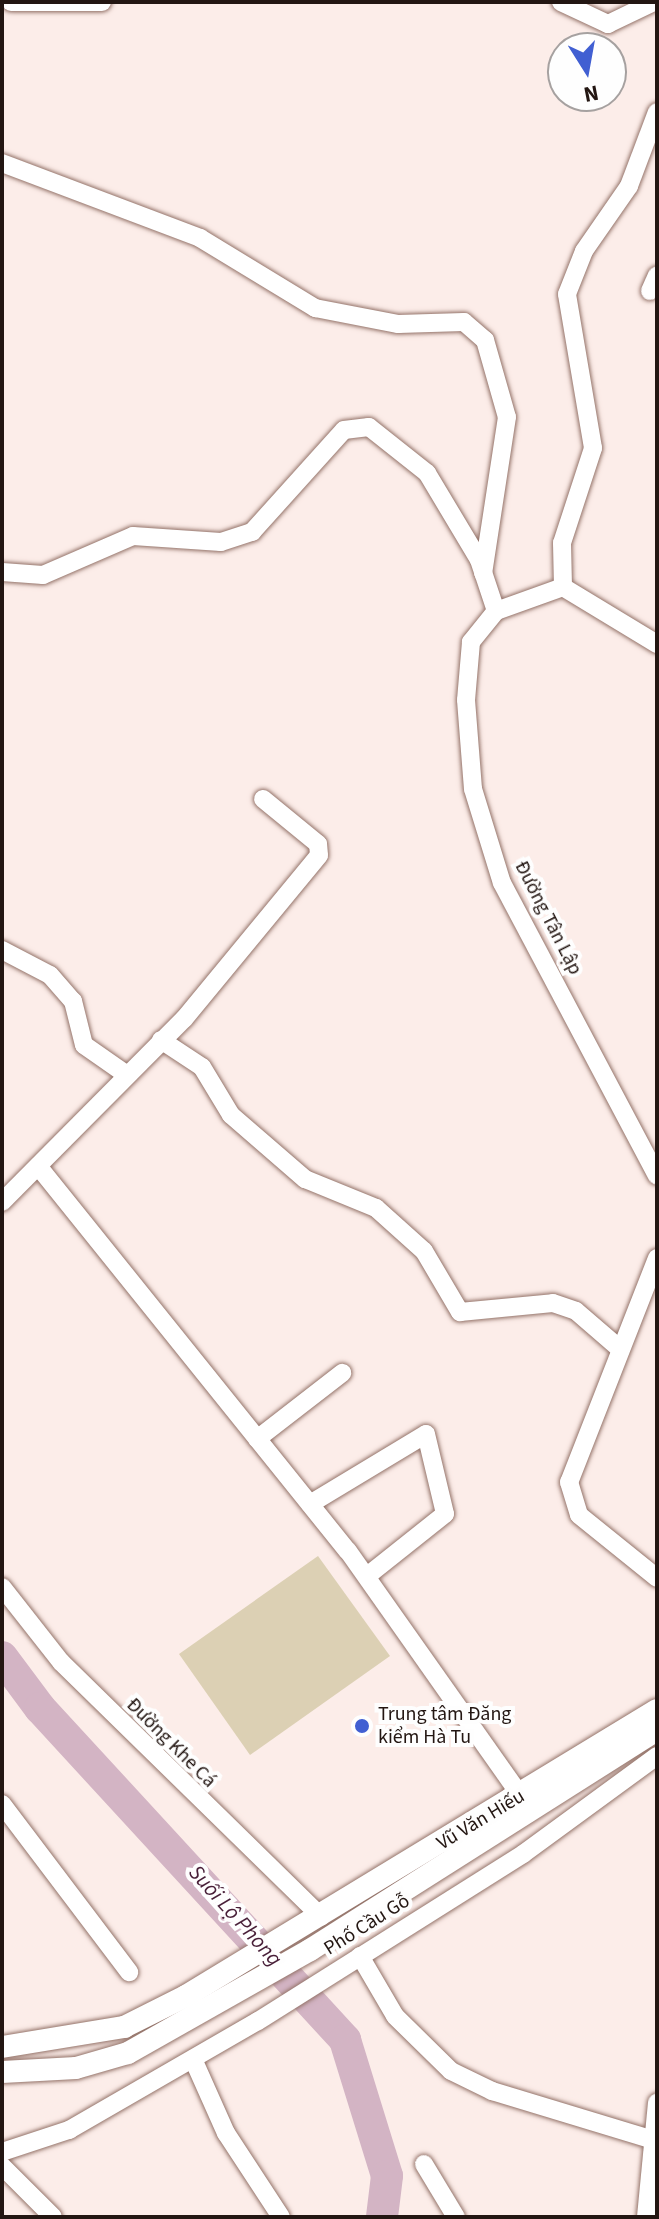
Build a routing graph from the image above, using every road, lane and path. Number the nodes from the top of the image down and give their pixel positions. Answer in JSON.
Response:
{"nodes":[{"id":1,"x":11,"y":2,"type":"edge"},
{"id":2,"x":102,"y":2,"type":"edge"},
{"id":3,"x":561,"y":2,"type":"edge"},
{"id":4,"x":654,"y":2,"type":"edge"},
{"id":5,"x":657,"y":112,"type":"edge"},
{"id":6,"x":2,"y":163,"type":"edge"},
{"id":7,"x":2,"y":572,"type":"edge"},
{"id":8,"x":483,"y":573,"type":"junction"},
{"id":9,"x":563,"y":587,"type":"junction"},
{"id":10,"x":496,"y":611,"type":"junction"},
{"id":11,"x":657,"y":644,"type":"edge"},
{"id":12,"x":263,"y":799,"type":"dead end"},
{"id":13,"x":2,"y":950,"type":"edge"},
{"id":14,"x":161,"y":1040,"type":"junction"},
{"id":15,"x":127,"y":1075,"type":"junction"},
{"id":16,"x":38,"y":1166,"type":"junction"},
{"id":17,"x":657,"y":1176,"type":"edge"},
{"id":18,"x":2,"y":1202,"type":"edge"},
{"id":19,"x":657,"y":1258,"type":"edge"},
{"id":20,"x":620,"y":1349,"type":"junction"},
{"id":21,"x":342,"y":1373,"type":"dead end"},
{"id":22,"x":257,"y":1439,"type":"junction"},
{"id":23,"x":310,"y":1504,"type":"junction"},
{"id":24,"x":367,"y":1576,"type":"junction"},
{"id":25,"x":657,"y":1578,"type":"edge"},
{"id":26,"x":2,"y":1587,"type":"edge"},
{"id":27,"x":657,"y":1710,"type":"edge"},
{"id":28,"x":657,"y":1730,"type":"edge"},
{"id":29,"x":657,"y":1756,"type":"edge"},
{"id":30,"x":521,"y":1796,"type":"junction"},
{"id":31,"x":2,"y":1804,"type":"edge"},
{"id":32,"x":312,"y":1923,"type":"junction"},
{"id":33,"x":360,"y":1956,"type":"junction"},
{"id":34,"x":129,"y":1972,"type":"dead end"},
{"id":35,"x":192,"y":2006,"type":"junction"},
{"id":36,"x":2,"y":2047,"type":"edge"},
{"id":37,"x":193,"y":2059,"type":"junction"},
{"id":38,"x":2,"y":2072,"type":"edge"},
{"id":39,"x":657,"y":2103,"type":"edge"},
{"id":40,"x":653,"y":2140,"type":"junction"},
{"id":41,"x":2,"y":2152,"type":"edge"},
{"id":42,"x":424,"y":2164,"type":"dead end"},
{"id":43,"x":2,"y":2166,"type":"edge"},
{"id":44,"x":53,"y":2217,"type":"edge"},
{"id":45,"x":281,"y":2217,"type":"edge"},
{"id":46,"x":456,"y":2217,"type":"edge"},
{"id":47,"x":646,"y":2217,"type":"edge"}],
"edges":[{"from":1,"to":2,"type":"street"},
{"from":3,"to":4,"type":"street"},
{"from":5,"to":9,"type":"street"},
{"from":6,"to":8,"type":"street"},
{"from":7,"to":8,"type":"street"},
{"from":8,"to":10,"type":"street"},
{"from":9,"to":10,"type":"street"},
{"from":9,"to":11,"type":"street"},
{"from":10,"to":17,"type":"street","name":"Đường Tân Lập"},
{"from":12,"to":14,"type":"street"},
{"from":13,"to":15,"type":"street"},
{"from":14,"to":15,"type":"street"},
{"from":14,"to":20,"type":"street"},
{"from":15,"to":16,"type":"street"},
{"from":16,"to":18,"type":"street"},
{"from":16,"to":22,"type":"street"},
{"from":19,"to":20,"type":"street"},
{"from":20,"to":25,"type":"street"},
{"from":21,"to":22,"type":"street"},
{"from":22,"to":23,"type":"street"},
{"from":23,"to":24,"type":"street"},
{"from":23,"to":24,"type":"street"},
{"from":24,"to":30,"type":"street"},
{"from":26,"to":32,"type":"street","name":"Đường Khe Cá"},
{"from":27,"to":30,"type":"main road","name":"Vũ Văn Hiếu"},
{"from":28,"to":35,"type":"main road","name":"Vũ Văn Hiếu"},
{"from":29,"to":33,"type":"street","name":"Phố Cầu Gỗ"},
{"from":30,"to":32,"type":"main road","name":"Vũ Văn Hiếu"},
{"from":31,"to":34,"type":"street"},
{"from":32,"to":35,"type":"main road","name":"Vũ Văn Hiếu"},
{"from":33,"to":37,"type":"street","name":"Phố Cầu Gỗ"},
{"from":33,"to":40,"type":"street"},
{"from":35,"to":36,"type":"main road"},
{"from":35,"to":38,"type":"main road"},
{"from":37,"to":41,"type":"street","name":"Phố Cầu Gỗ"},
{"from":37,"to":45,"type":"street"},
{"from":39,"to":40,"type":"street"},
{"from":40,"to":47,"type":"street"},
{"from":42,"to":46,"type":"street"},
{"from":43,"to":44,"type":"street"}]}
